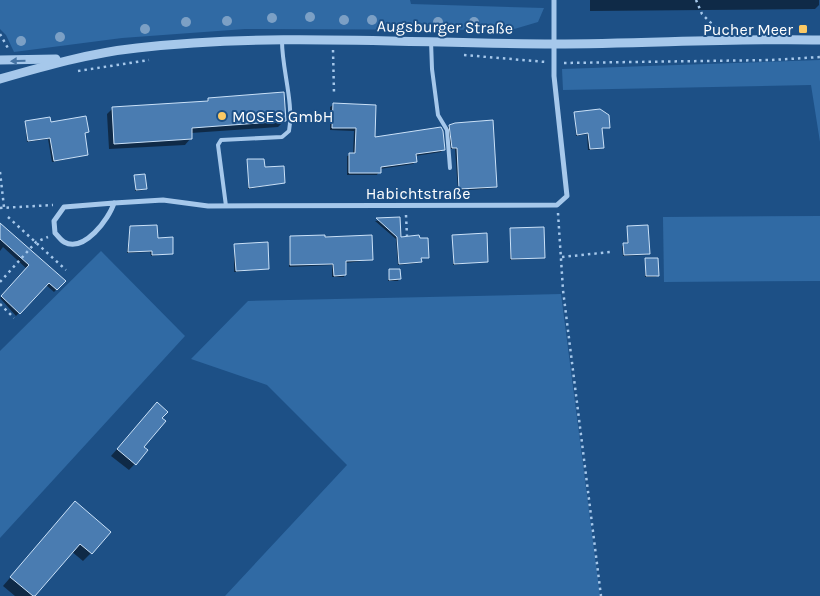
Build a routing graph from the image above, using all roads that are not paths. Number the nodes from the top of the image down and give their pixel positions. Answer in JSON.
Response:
{"nodes":[{"id":1,"x":554,"y":0,"type":"edge"},
{"id":2,"x":282,"y":40,"type":"junction"},
{"id":3,"x":820,"y":40,"type":"edge"},
{"id":4,"x":431,"y":41,"type":"junction"},
{"id":5,"x":555,"y":44,"type":"junction"},
{"id":6,"x":71,"y":59,"type":"junction"},
{"id":7,"x":0,"y":60,"type":"edge"},
{"id":8,"x":0,"y":79,"type":"edge"},
{"id":9,"x":450,"y":168,"type":"dead end"},
{"id":10,"x":114,"y":203,"type":"junction"},
{"id":11,"x":226,"y":206,"type":"junction"}],
"edges":[{"from":1,"to":5,"type":"street"},
{"from":2,"to":4,"type":"street","name":"Augsburger Straße"},
{"from":2,"to":6,"type":"street","name":"Augsburger Straße"},
{"from":2,"to":11,"type":"lane"},
{"from":3,"to":5,"type":"street","name":"Augsburger Straße"},
{"from":4,"to":5,"type":"street","name":"Augsburger Straße"},
{"from":4,"to":9,"type":"lane"},
{"from":5,"to":11,"type":"street","name":"Habichtstraße"},
{"from":6,"to":7,"type":"street","name":"Augsburger Straße","one_way":true},
{"from":6,"to":8,"type":"street","name":"Augsburger Straße"},
{"from":10,"to":10,"type":"street","name":"Habichtstraße"},
{"from":10,"to":11,"type":"street","name":"Habichtstraße"}]}
